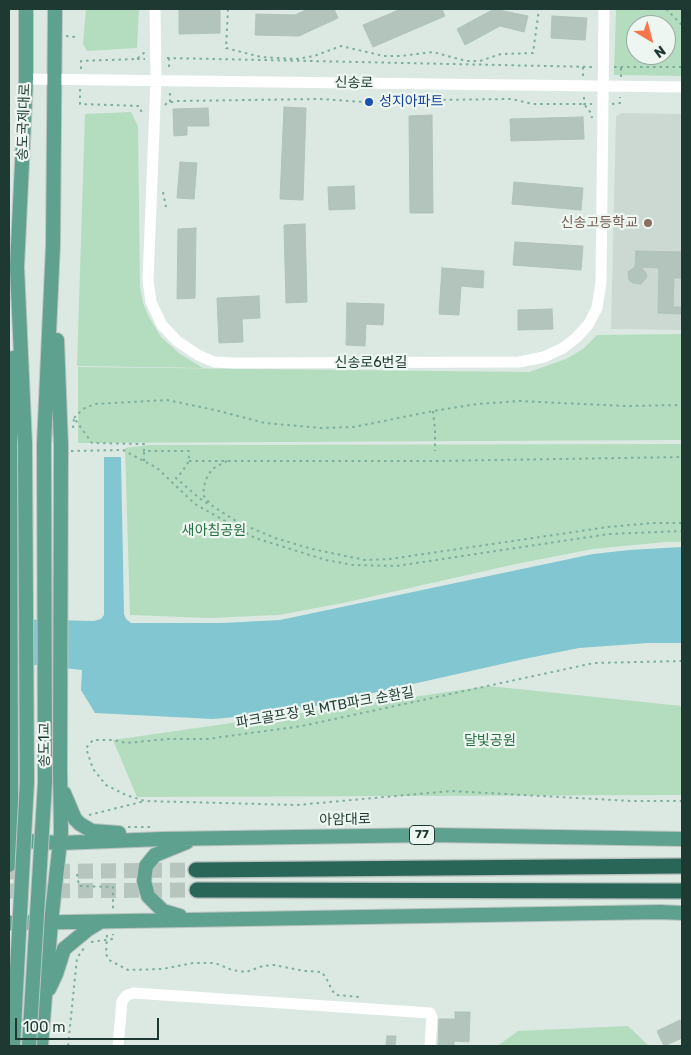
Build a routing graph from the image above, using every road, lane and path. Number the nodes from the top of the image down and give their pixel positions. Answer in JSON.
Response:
{"nodes":[{"id":1,"x":26,"y":9,"type":"edge"},
{"id":2,"x":55,"y":9,"type":"edge"},
{"id":3,"x":155,"y":9,"type":"edge"},
{"id":4,"x":228,"y":9,"type":"edge"},
{"id":5,"x":539,"y":9,"type":"edge"},
{"id":6,"x":604,"y":9,"type":"edge"},
{"id":7,"x":666,"y":9,"type":"edge"},
{"id":8,"x":682,"y":26,"type":"edge"},
{"id":9,"x":55,"y":36,"type":"junction"},
{"id":10,"x":75,"y":37,"type":"dead end"},
{"id":11,"x":146,"y":43,"type":"dead end"},
{"id":12,"x":169,"y":58,"type":"dead end"},
{"id":13,"x":621,"y":66,"type":"dead end"},
{"id":14,"x":583,"y":67,"type":"dead end"},
{"id":15,"x":682,"y":67,"type":"edge"},
{"id":16,"x":81,"y":72,"type":"dead end"},
{"id":17,"x":26,"y":79,"type":"junction"},
{"id":18,"x":55,"y":80,"type":"junction"},
{"id":19,"x":156,"y":80,"type":"junction"},
{"id":20,"x":80,"y":85,"type":"dead end"},
{"id":21,"x":603,"y":86,"type":"junction"},
{"id":22,"x":682,"y":87,"type":"edge"},
{"id":23,"x":162,"y":111,"type":"dead end"},
{"id":24,"x":142,"y":113,"type":"dead end"},
{"id":25,"x":592,"y":121,"type":"dead end"},
{"id":26,"x":162,"y":188,"type":"dead end"},
{"id":27,"x":166,"y":206,"type":"dead end"},
{"id":28,"x":53,"y":245,"type":"junction"},
{"id":29,"x":17,"y":267,"type":"junction"},
{"id":30,"x":682,"y":406,"type":"edge"},
{"id":31,"x":433,"y":411,"type":"junction"},
{"id":32,"x":74,"y":418,"type":"junction"},
{"id":33,"x":10,"y":444,"type":"edge"},
{"id":34,"x":26,"y":444,"type":"joint"},
{"id":35,"x":66,"y":444,"type":"junction"},
{"id":36,"x":144,"y":451,"type":"junction"},
{"id":37,"x":435,"y":451,"type":"dead end"},
{"id":38,"x":682,"y":456,"type":"edge"},
{"id":39,"x":144,"y":461,"type":"junction"},
{"id":40,"x":189,"y":461,"type":"junction"},
{"id":41,"x":227,"y":461,"type":"junction"},
{"id":42,"x":211,"y":505,"type":"junction"},
{"id":43,"x":682,"y":523,"type":"edge"},
{"id":44,"x":682,"y":531,"type":"edge"},
{"id":45,"x":682,"y":661,"type":"edge"},
{"id":46,"x":60,"y":769,"type":"junction"},
{"id":47,"x":10,"y":798,"type":"edge"},
{"id":48,"x":145,"y":801,"type":"junction"},
{"id":49,"x":682,"y":801,"type":"edge"},
{"id":50,"x":84,"y":817,"type":"dead end"},
{"id":51,"x":195,"y":838,"type":"junction"},
{"id":52,"x":162,"y":839,"type":"junction"},
{"id":53,"x":10,"y":840,"type":"edge"},
{"id":54,"x":682,"y":840,"type":"edge"},
{"id":55,"x":60,"y":843,"type":"junction"},
{"id":56,"x":9,"y":865,"type":"edge"},
{"id":57,"x":682,"y":866,"type":"edge"},
{"id":58,"x":196,"y":870,"type":"tunnel mouth"},
{"id":59,"x":77,"y":874,"type":"dead end"},
{"id":60,"x":197,"y":890,"type":"tunnel mouth"},
{"id":61,"x":682,"y":891,"type":"edge"},
{"id":62,"x":113,"y":910,"type":"dead end"},
{"id":63,"x":682,"y":914,"type":"edge"},
{"id":64,"x":195,"y":920,"type":"junction"},
{"id":65,"x":51,"y":922,"type":"junction"},
{"id":66,"x":100,"y":922,"type":"junction"},
{"id":67,"x":9,"y":923,"type":"edge"},
{"id":68,"x":113,"y":934,"type":"dead end"},
{"id":69,"x":107,"y":935,"type":"dead end"},
{"id":70,"x":106,"y":940,"type":"junction"},
{"id":71,"x":91,"y":942,"type":"dead end"},
{"id":72,"x":84,"y":948,"type":"dead end"},
{"id":73,"x":45,"y":997,"type":"junction"},
{"id":74,"x":365,"y":997,"type":"dead end"},
{"id":75,"x":13,"y":1046,"type":"edge"},
{"id":76,"x":29,"y":1046,"type":"edge"},
{"id":77,"x":41,"y":1046,"type":"edge"},
{"id":78,"x":68,"y":1046,"type":"edge"},
{"id":79,"x":118,"y":1046,"type":"edge"},
{"id":80,"x":430,"y":1046,"type":"edge"}],
"edges":[{"from":1,"to":17,"type":"main road","name":"송도국제대로"},
{"from":2,"to":9,"type":"main road"},
{"from":3,"to":19,"type":"street","name":"신송로6번길"},
{"from":4,"to":5,"type":"path"},
{"from":6,"to":21,"type":"street","name":"신송로6번길"},
{"from":7,"to":8,"type":"path"},
{"from":9,"to":10,"type":"path"},
{"from":9,"to":18,"type":"main road"},
{"from":11,"to":16,"type":"path"},
{"from":12,"to":14,"type":"path"},
{"from":13,"to":15,"type":"path"},
{"from":17,"to":18,"type":"street","name":"신송로"},
{"from":17,"to":29,"type":"main road","name":"송도국제대로"},
{"from":18,"to":19,"type":"street","name":"신송로"},
{"from":18,"to":28,"type":"main road"},
{"from":19,"to":21,"type":"street","name":"신송로"},
{"from":19,"to":21,"type":"street","name":"신송로6번길"},
{"from":20,"to":24,"type":"path"},
{"from":21,"to":22,"type":"street","name":"신송로"},
{"from":23,"to":25,"type":"path"},
{"from":26,"to":27,"type":"path"},
{"from":28,"to":35,"type":"main road"},
{"from":28,"to":76,"type":"main road","name":"송도1교","bridge":true},
{"from":29,"to":33,"type":"main road"},
{"from":29,"to":34,"type":"main road","name":"송도국제대로"},
{"from":30,"to":31,"type":"path"},
{"from":31,"to":32,"type":"path"},
{"from":31,"to":37,"type":"path"},
{"from":32,"to":35,"type":"path"},
{"from":32,"to":36,"type":"path"},
{"from":33,"to":47,"type":"main road","bridge":true},
{"from":34,"to":75,"type":"main road","name":"송도1교","bridge":true},
{"from":35,"to":39,"type":"path"},
{"from":35,"to":46,"type":"main road","bridge":true},
{"from":36,"to":39,"type":"path"},
{"from":36,"to":40,"type":"path"},
{"from":38,"to":41,"type":"path"},
{"from":39,"to":44,"type":"path"},
{"from":40,"to":41,"type":"path"},
{"from":40,"to":42,"type":"path"},
{"from":41,"to":42,"type":"path"},
{"from":42,"to":43,"type":"path"},
{"from":45,"to":48,"type":"path","name":"파크골프장 및 MTB파크 순환길"},
{"from":46,"to":52,"type":"main road"},
{"from":46,"to":55,"type":"main road"},
{"from":47,"to":53,"type":"main road"},
{"from":48,"to":49,"type":"path","name":"파크골프장 및 MTB파크 순환길"},
{"from":48,"to":50,"type":"path"},
{"from":51,"to":52,"type":"main road","name":"아암대로","number":"77"},
{"from":51,"to":54,"type":"main road","name":"아암대로","number":"77"},
{"from":51,"to":64,"type":"main road"},
{"from":52,"to":55,"type":"main road","name":"아암대로","number":"77"},
{"from":53,"to":55,"type":"main road","name":"아암대로","number":"77"},
{"from":53,"to":56,"type":"main road"},
{"from":55,"to":65,"type":"main road"},
{"from":57,"to":58,"type":"highway"},
{"from":59,"to":62,"type":"path"},
{"from":60,"to":61,"type":"highway"},
{"from":63,"to":64,"type":"main road"},
{"from":64,"to":66,"type":"main road"},
{"from":65,"to":66,"type":"main road"},
{"from":65,"to":67,"type":"main road"},
{"from":65,"to":73,"type":"main road"},
{"from":66,"to":73,"type":"main road"},
{"from":68,"to":70,"type":"path"},
{"from":69,"to":70,"type":"path"},
{"from":70,"to":71,"type":"path"},
{"from":70,"to":74,"type":"path"},
{"from":72,"to":78,"type":"path"},
{"from":73,"to":77,"type":"main road"},
{"from":79,"to":80,"type":"street"}]}
